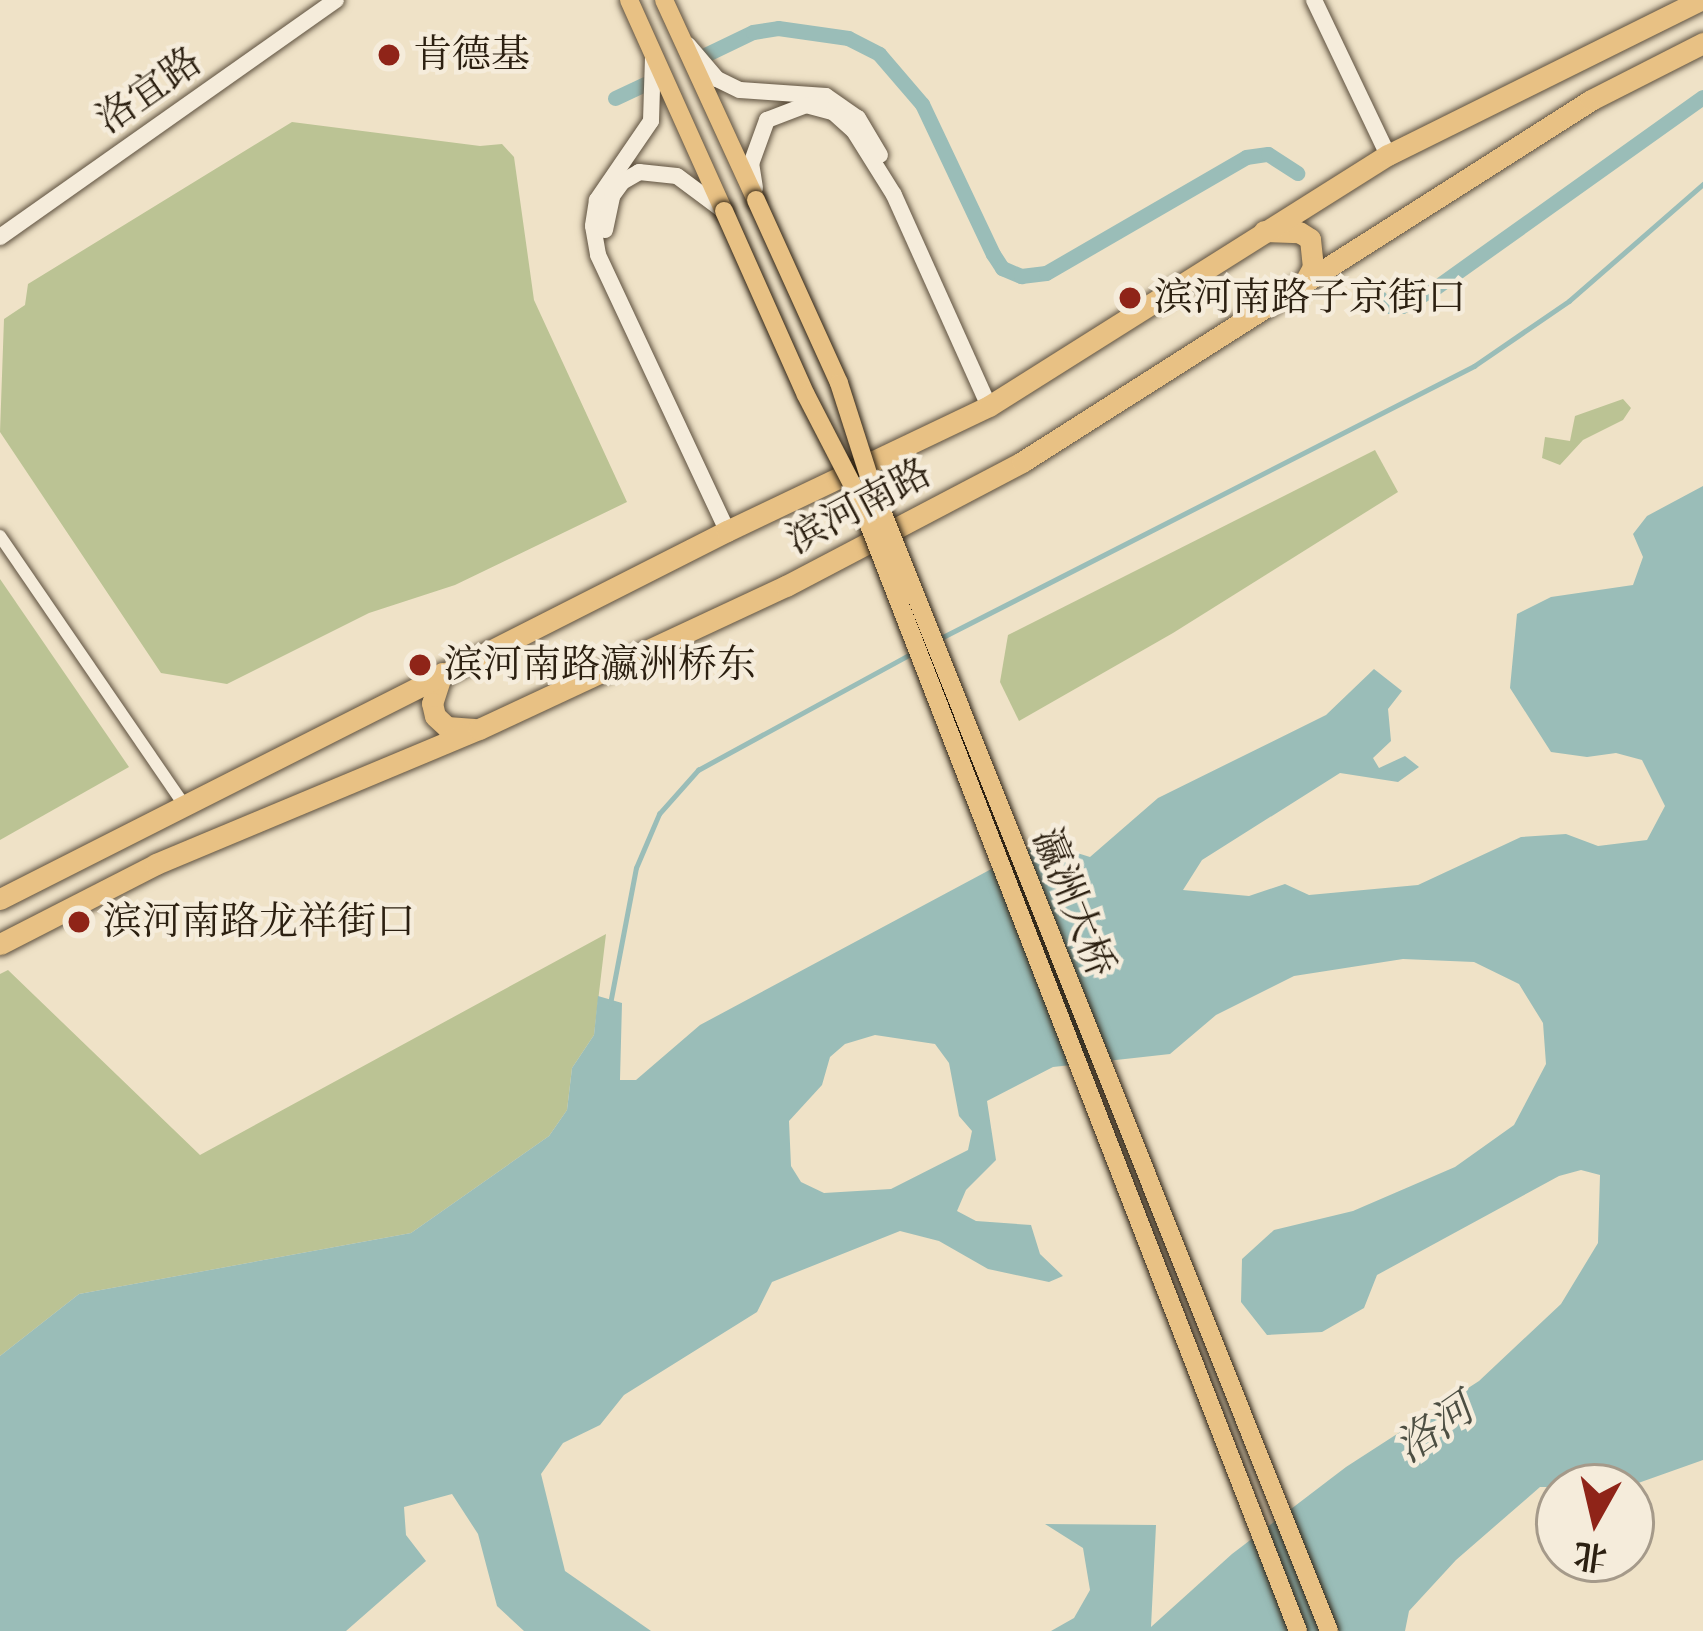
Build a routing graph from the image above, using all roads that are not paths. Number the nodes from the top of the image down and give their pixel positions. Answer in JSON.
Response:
{"nodes":[{"id":1,"x":318,"y":0,"type":"edge"},
{"id":2,"x":336,"y":0,"type":"edge"},
{"id":3,"x":629,"y":0,"type":"edge"},
{"id":4,"x":664,"y":0,"type":"edge"},
{"id":5,"x":1314,"y":0,"type":"edge"},
{"id":6,"x":1700,"y":0,"type":"edge"},
{"id":7,"x":680,"y":36,"type":"junction"},
{"id":8,"x":1703,"y":43,"type":"edge"},
{"id":9,"x":653,"y":50,"type":"junction"},
{"id":10,"x":1388,"y":155,"type":"junction"},
{"id":11,"x":894,"y":195,"type":"junction"},
{"id":12,"x":757,"y":200,"type":"junction"},
{"id":13,"x":724,"y":211,"type":"junction"},
{"id":14,"x":0,"y":224,"type":"edge"},
{"id":15,"x":1264,"y":231,"type":"junction"},
{"id":16,"x":0,"y":237,"type":"edge"},
{"id":17,"x":1303,"y":285,"type":"junction"},
{"id":18,"x":616,"y":289,"type":"junction"},
{"id":19,"x":989,"y":406,"type":"junction"},
{"id":20,"x":727,"y":531,"type":"junction"},
{"id":21,"x":0,"y":536,"type":"edge"},
{"id":22,"x":442,"y":674,"type":"junction"},
{"id":23,"x":479,"y":729,"type":"junction"},
{"id":24,"x":183,"y":802,"type":"junction"},
{"id":25,"x":0,"y":899,"type":"edge"},
{"id":26,"x":0,"y":944,"type":"edge"},
{"id":27,"x":1298,"y":1631,"type":"edge"},
{"id":28,"x":1328,"y":1631,"type":"edge"}],
"edges":[{"from":1,"to":14,"type":"main road","name":"洛宜路"},
{"from":2,"to":16,"type":"main road","name":"洛宜路"},
{"from":3,"to":9,"type":"main road","name":"瀛洲大桥"},
{"from":4,"to":7,"type":"main road","name":"瀛洲大桥"},
{"from":5,"to":10,"type":"main road"},
{"from":6,"to":10,"type":"highway","name":"滨河南路"},
{"from":7,"to":11,"type":"main road"},
{"from":7,"to":12,"type":"main road","name":"瀛洲大桥"},
{"from":8,"to":17,"type":"highway","name":"滨河南路"},
{"from":9,"to":13,"type":"main road","name":"瀛洲大桥"},
{"from":9,"to":18,"type":"main road"},
{"from":10,"to":15,"type":"highway","name":"滨河南路"},
{"from":11,"to":12,"type":"main road"},
{"from":11,"to":19,"type":"main road"},
{"from":12,"to":28,"type":"main road","name":"瀛洲大桥","bridge":true},
{"from":13,"to":18,"type":"main road"},
{"from":13,"to":27,"type":"main road","name":"瀛洲大桥","bridge":true},
{"from":15,"to":17,"type":"highway"},
{"from":15,"to":19,"type":"highway","name":"滨河南路"},
{"from":17,"to":23,"type":"highway","name":"滨河南路"},
{"from":18,"to":20,"type":"main road"},
{"from":19,"to":20,"type":"highway","name":"滨河南路"},
{"from":20,"to":22,"type":"highway","name":"滨河南路"},
{"from":21,"to":24,"type":"street"},
{"from":22,"to":23,"type":"highway"},
{"from":22,"to":24,"type":"highway","name":"滨河南路"},
{"from":23,"to":26,"type":"highway","name":"滨河南路"},
{"from":24,"to":25,"type":"highway","name":"滨河南路"}]}
